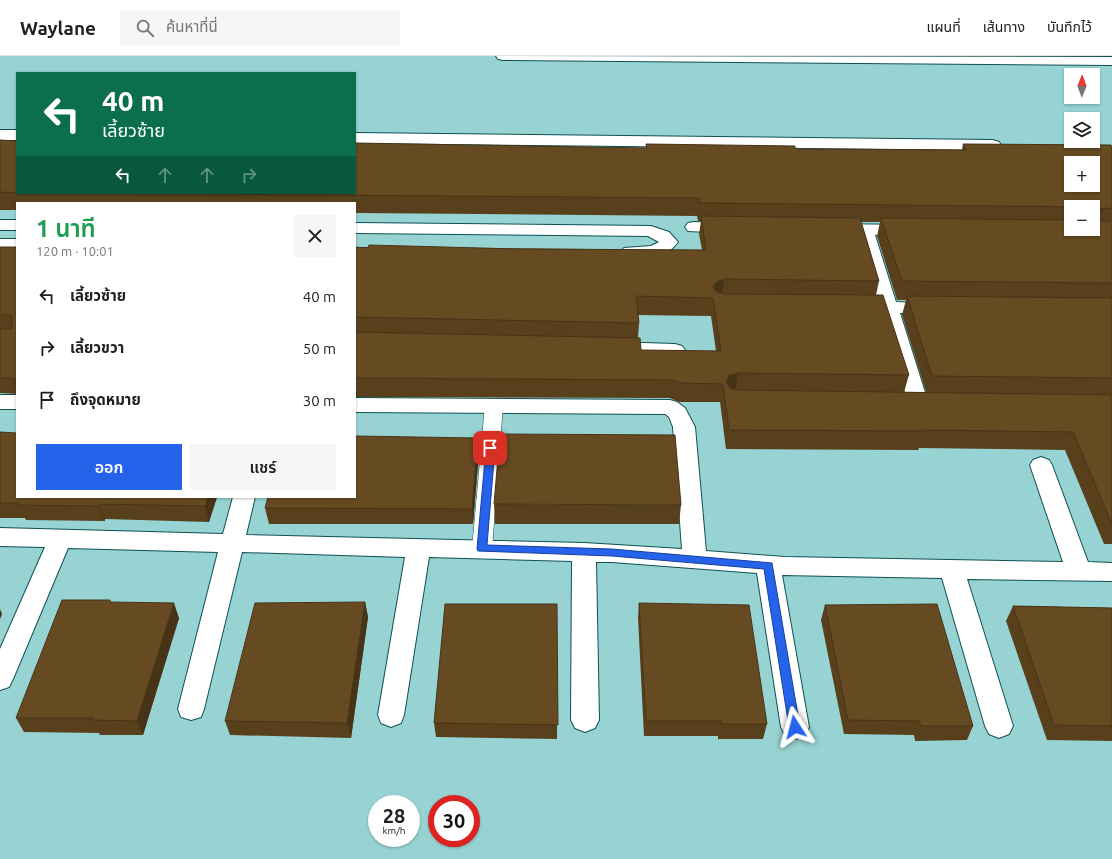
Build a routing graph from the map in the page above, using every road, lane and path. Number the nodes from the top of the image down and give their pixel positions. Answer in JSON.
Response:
{"nodes":[{"id":1,"x":503,"y":56,"type":"edge"},
{"id":2,"x":541,"y":56,"type":"edge"},
{"id":3,"x":1075,"y":58,"type":"edge"},
{"id":4,"x":1112,"y":61,"type":"edge"},
{"id":5,"x":0,"y":135,"type":"edge"},
{"id":6,"x":16,"y":135,"type":"edge"},
{"id":7,"x":356,"y":138,"type":"edge"},
{"id":8,"x":1008,"y":145,"type":"edge"},
{"id":9,"x":0,"y":224,"type":"edge"},
{"id":10,"x":16,"y":225,"type":"edge"},
{"id":11,"x":694,"y":227,"type":"dead end"},
{"id":12,"x":356,"y":228,"type":"edge"},
{"id":13,"x":748,"y":228,"type":"edge"},
{"id":14,"x":818,"y":229,"type":"edge"},
{"id":15,"x":864,"y":229,"type":"junction"},
{"id":16,"x":928,"y":230,"type":"edge"},
{"id":17,"x":0,"y":244,"type":"edge"},
{"id":18,"x":16,"y":244,"type":"edge"},
{"id":19,"x":613,"y":252,"type":"edge"},
{"id":20,"x":841,"y":306,"type":"edge"},
{"id":21,"x":888,"y":307,"type":"junction"},
{"id":22,"x":952,"y":308,"type":"edge"},
{"id":23,"x":595,"y":348,"type":"edge"},
{"id":24,"x":675,"y":350,"type":"edge"},
{"id":25,"x":0,"y":402,"type":"edge"},
{"id":26,"x":16,"y":402,"type":"edge"},
{"id":27,"x":918,"y":402,"type":"edge"},
{"id":28,"x":356,"y":405,"type":"edge"},
{"id":29,"x":494,"y":405,"type":"junction"},
{"id":30,"x":1041,"y":465,"type":"dead end"},
{"id":31,"x":244,"y":498,"type":"edge"},
{"id":32,"x":0,"y":537,"type":"edge"},
{"id":33,"x":60,"y":539,"type":"junction"},
{"id":34,"x":232,"y":542,"type":"junction"},
{"id":35,"x":419,"y":547,"type":"junction"},
{"id":36,"x":482,"y":549,"type":"junction"},
{"id":37,"x":584,"y":552,"type":"junction"},
{"id":38,"x":695,"y":560,"type":"junction"},
{"id":39,"x":768,"y":565,"type":"junction"},
{"id":40,"x":952,"y":570,"type":"junction"},
{"id":41,"x":1079,"y":572,"type":"junction"},
{"id":42,"x":1112,"y":572,"type":"edge"},
{"id":43,"x":0,"y":679,"type":"edge"},
{"id":44,"x":191,"y":709,"type":"dead end"},
{"id":45,"x":391,"y":715,"type":"dead end"},
{"id":46,"x":585,"y":720,"type":"dead end"},
{"id":47,"x":999,"y":726,"type":"dead end"},
{"id":48,"x":795,"y":727,"type":"dead end"}],
"edges":[{"from":1,"to":2,"type":"street"},
{"from":2,"to":3,"type":"street"},
{"from":3,"to":4,"type":"street"},
{"from":5,"to":6,"type":"street"},
{"from":7,"to":8,"type":"street"},
{"from":9,"to":10,"type":"street"},
{"from":11,"to":13,"type":"street"},
{"from":12,"to":19,"type":"street"},
{"from":14,"to":15,"type":"street"},
{"from":15,"to":16,"type":"street"},
{"from":15,"to":21,"type":"street"},
{"from":17,"to":18,"type":"street"},
{"from":20,"to":21,"type":"street"},
{"from":21,"to":22,"type":"street"},
{"from":21,"to":27,"type":"street"},
{"from":23,"to":24,"type":"street"},
{"from":25,"to":26,"type":"street"},
{"from":28,"to":29,"type":"street"},
{"from":29,"to":36,"type":"lane"},
{"from":29,"to":38,"type":"street"},
{"from":30,"to":41,"type":"street"},
{"from":31,"to":34,"type":"street"},
{"from":32,"to":33,"type":"street"},
{"from":33,"to":34,"type":"street"},
{"from":33,"to":43,"type":"street"},
{"from":34,"to":35,"type":"street"},
{"from":34,"to":44,"type":"street"},
{"from":35,"to":36,"type":"street"},
{"from":35,"to":45,"type":"street"},
{"from":36,"to":37,"type":"street"},
{"from":37,"to":38,"type":"street"},
{"from":37,"to":46,"type":"street"},
{"from":38,"to":39,"type":"street"},
{"from":39,"to":40,"type":"street"},
{"from":39,"to":48,"type":"street"},
{"from":40,"to":41,"type":"street"},
{"from":40,"to":47,"type":"street"},
{"from":41,"to":42,"type":"street"}]}
